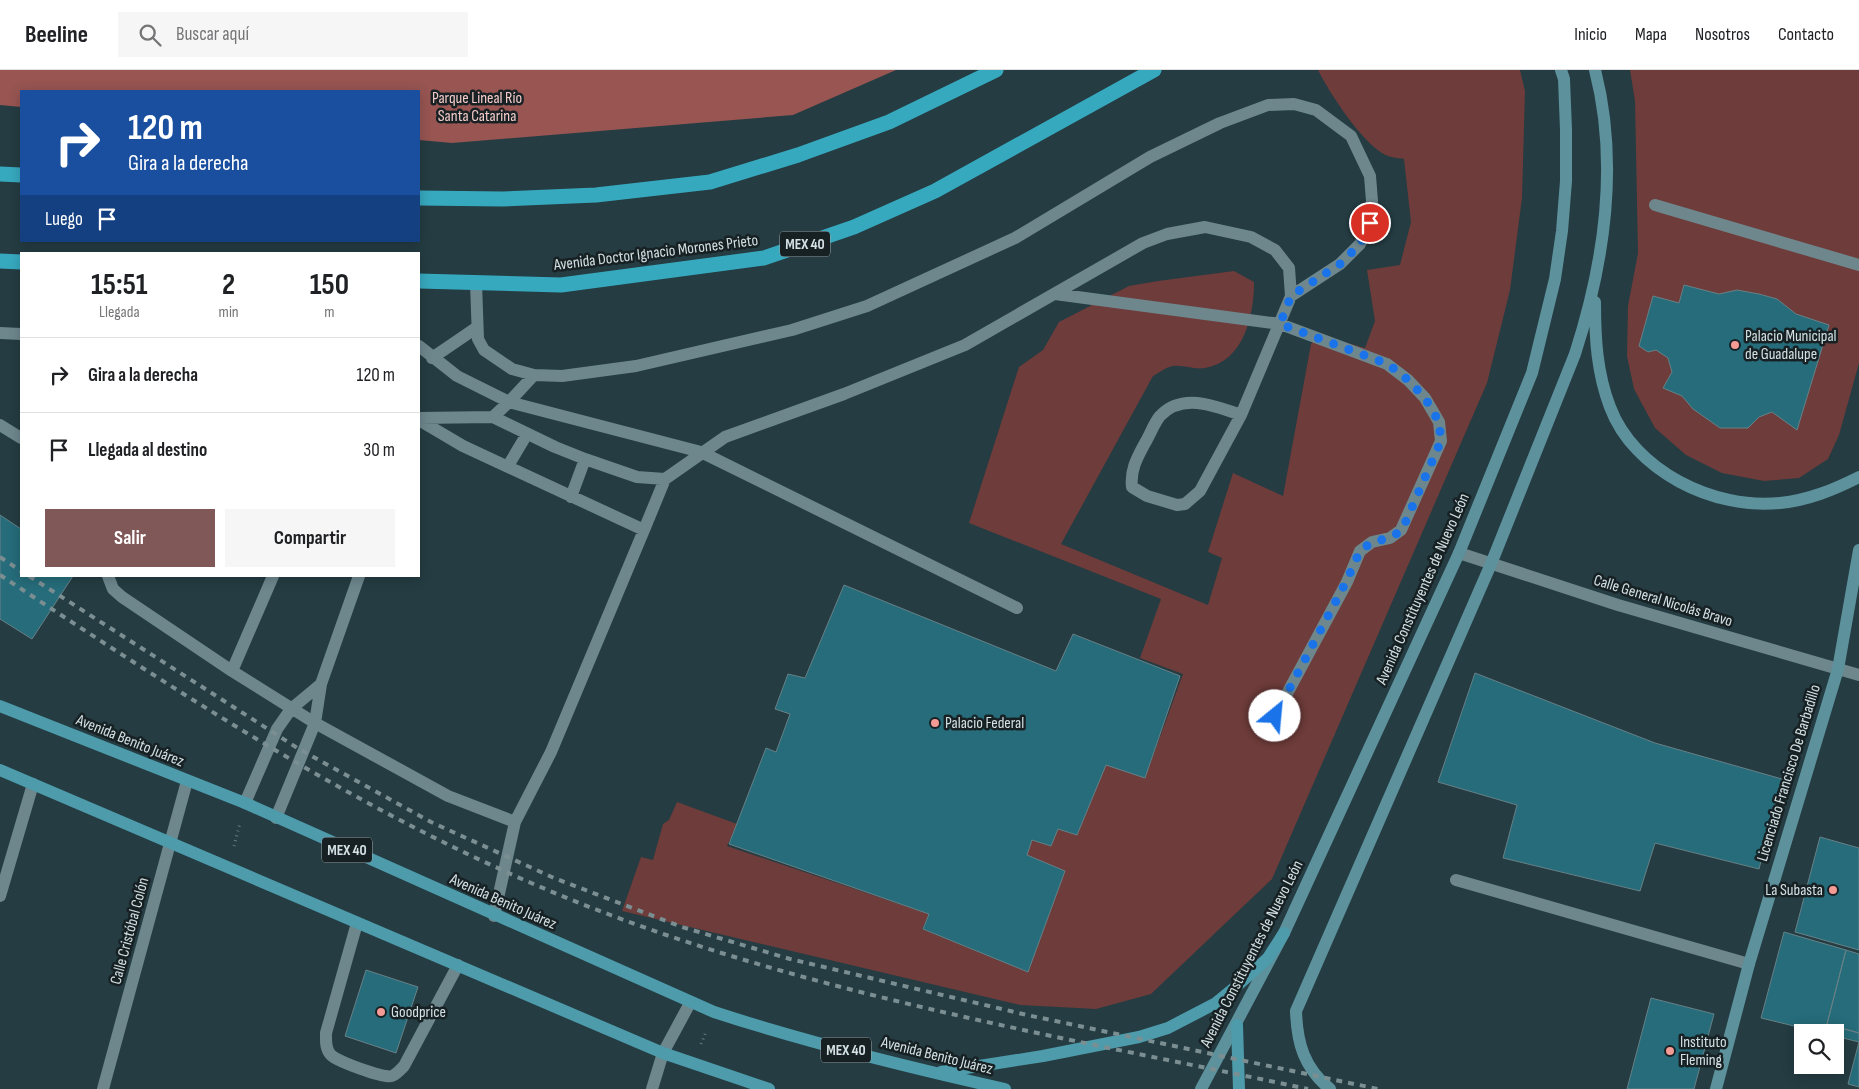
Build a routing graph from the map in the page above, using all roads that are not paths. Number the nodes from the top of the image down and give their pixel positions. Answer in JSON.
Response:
{"nodes":[{"id":1,"x":996,"y":70,"type":"edge"},
{"id":2,"x":1154,"y":70,"type":"edge"},
{"id":3,"x":1596,"y":72,"type":"edge"},
{"id":4,"x":1562,"y":75,"type":"edge"},
{"id":5,"x":0,"y":174,"type":"edge"},
{"id":6,"x":20,"y":175,"type":"edge"},
{"id":7,"x":420,"y":198,"type":"edge"},
{"id":8,"x":1655,"y":205,"type":"dead end"},
{"id":9,"x":0,"y":260,"type":"edge"},
{"id":10,"x":20,"y":262,"type":"edge"},
{"id":11,"x":1859,"y":265,"type":"edge"},
{"id":12,"x":420,"y":281,"type":"edge"},
{"id":13,"x":476,"y":283,"type":"junction"},
{"id":14,"x":1595,"y":285,"type":"junction"},
{"id":15,"x":1055,"y":294,"type":"junction"},
{"id":16,"x":1291,"y":296,"type":"junction"},
{"id":17,"x":1280,"y":324,"type":"junction"},
{"id":18,"x":476,"y":328,"type":"junction"},
{"id":19,"x":0,"y":333,"type":"edge"},
{"id":20,"x":20,"y":334,"type":"edge"},
{"id":21,"x":420,"y":347,"type":"edge"},
{"id":22,"x":432,"y":358,"type":"junction"},
{"id":23,"x":534,"y":375,"type":"junction"},
{"id":24,"x":509,"y":402,"type":"junction"},
{"id":25,"x":1241,"y":415,"type":"junction"},
{"id":26,"x":493,"y":417,"type":"junction"},
{"id":27,"x":420,"y":419,"type":"edge"},
{"id":28,"x":420,"y":420,"type":"edge"},
{"id":29,"x":0,"y":425,"type":"edge"},
{"id":30,"x":527,"y":434,"type":"junction"},
{"id":31,"x":20,"y":437,"type":"edge"},
{"id":32,"x":701,"y":452,"type":"junction"},
{"id":33,"x":585,"y":459,"type":"junction"},
{"id":34,"x":508,"y":466,"type":"junction"},
{"id":35,"x":1859,"y":477,"type":"edge"},
{"id":36,"x":665,"y":480,"type":"junction"},
{"id":37,"x":571,"y":497,"type":"junction"},
{"id":38,"x":644,"y":530,"type":"junction"},
{"id":39,"x":1859,"y":550,"type":"edge"},
{"id":40,"x":1459,"y":553,"type":"junction"},
{"id":41,"x":1491,"y":564,"type":"junction"},
{"id":42,"x":108,"y":577,"type":"edge"},
{"id":43,"x":273,"y":577,"type":"edge"},
{"id":44,"x":359,"y":577,"type":"edge"},
{"id":45,"x":1017,"y":608,"type":"dead end"},
{"id":46,"x":1838,"y":669,"type":"junction"},
{"id":47,"x":232,"y":671,"type":"junction"},
{"id":48,"x":1859,"y":675,"type":"edge"},
{"id":49,"x":321,"y":684,"type":"junction"},
{"id":50,"x":0,"y":706,"type":"edge"},
{"id":51,"x":291,"y":708,"type":"junction"},
{"id":52,"x":1275,"y":716,"type":"dead end"},
{"id":53,"x":315,"y":723,"type":"junction"},
{"id":54,"x":0,"y":770,"type":"edge"},
{"id":55,"x":187,"y":781,"type":"junction"},
{"id":56,"x":33,"y":784,"type":"junction"},
{"id":57,"x":246,"y":803,"type":"junction"},
{"id":58,"x":276,"y":818,"type":"junction"},
{"id":59,"x":515,"y":822,"type":"junction"},
{"id":60,"x":170,"y":842,"type":"junction"},
{"id":61,"x":1456,"y":880,"type":"dead end"},
{"id":62,"x":0,"y":896,"type":"edge"},
{"id":63,"x":494,"y":916,"type":"junction"},
{"id":64,"x":357,"y":922,"type":"junction"},
{"id":65,"x":1284,"y":933,"type":"junction"},
{"id":66,"x":1749,"y":964,"type":"junction"},
{"id":67,"x":458,"y":965,"type":"junction"},
{"id":68,"x":690,"y":1003,"type":"junction"},
{"id":69,"x":1236,"y":1025,"type":"junction"},
{"id":70,"x":663,"y":1053,"type":"junction"},
{"id":71,"x":934,"y":1073,"type":"junction"},
{"id":72,"x":103,"y":1089,"type":"edge"},
{"id":73,"x":652,"y":1089,"type":"edge"},
{"id":74,"x":767,"y":1089,"type":"edge"},
{"id":75,"x":1005,"y":1089,"type":"edge"},
{"id":76,"x":1201,"y":1089,"type":"edge"},
{"id":77,"x":1239,"y":1089,"type":"edge"},
{"id":78,"x":1330,"y":1089,"type":"edge"},
{"id":79,"x":1716,"y":1089,"type":"edge"}],
"edges":[{"from":1,"to":7,"type":"highway"},
{"from":2,"to":13,"type":"highway","name":"Avenida Doctor Ignacio Morones Prieto","number":"MEX 40"},
{"from":3,"to":14,"type":"main road"},
{"from":4,"to":40,"type":"main road","name":"Avenida Constituyentes de Nuevo León"},
{"from":5,"to":6,"type":"highway"},
{"from":8,"to":11,"type":"street"},
{"from":9,"to":10,"type":"highway"},
{"from":12,"to":13,"type":"highway","name":"Avenida Doctor Ignacio Morones Prieto","number":"MEX 40"},
{"from":13,"to":18,"type":"street"},
{"from":14,"to":35,"type":"main road"},
{"from":14,"to":41,"type":"main road"},
{"from":15,"to":16,"type":"street"},
{"from":15,"to":17,"type":"street"},
{"from":15,"to":32,"type":"street"},
{"from":16,"to":17,"type":"street"},
{"from":16,"to":23,"type":"street"},
{"from":17,"to":25,"type":"street"},
{"from":17,"to":52,"type":"street"},
{"from":18,"to":22,"type":"street"},
{"from":18,"to":23,"type":"street"},
{"from":19,"to":20,"type":"street"},
{"from":21,"to":22,"type":"street"},
{"from":22,"to":24,"type":"street"},
{"from":23,"to":24,"type":"street"},
{"from":24,"to":26,"type":"street"},
{"from":24,"to":32,"type":"street"},
{"from":25,"to":25,"type":"street"},
{"from":26,"to":27,"type":"street"},
{"from":26,"to":30,"type":"street"},
{"from":28,"to":34,"type":"street"},
{"from":29,"to":31,"type":"street"},
{"from":30,"to":33,"type":"street"},
{"from":30,"to":34,"type":"street"},
{"from":32,"to":36,"type":"street"},
{"from":32,"to":45,"type":"street"},
{"from":33,"to":36,"type":"street"},
{"from":33,"to":37,"type":"street"},
{"from":34,"to":37,"type":"street"},
{"from":36,"to":38,"type":"street"},
{"from":37,"to":38,"type":"street"},
{"from":38,"to":59,"type":"street"},
{"from":39,"to":46,"type":"main road","name":"Licenciado Francisco De Barbadillo"},
{"from":40,"to":41,"type":"street","name":"Calle General Nicolás Bravo"},
{"from":40,"to":65,"type":"main road","name":"Avenida Constituyentes de Nuevo León"},
{"from":41,"to":46,"type":"street","name":"Calle General Nicolás Bravo"},
{"from":41,"to":78,"type":"main road"},
{"from":42,"to":47,"type":"street"},
{"from":43,"to":47,"type":"street"},
{"from":44,"to":49,"type":"street"},
{"from":46,"to":48,"type":"street","name":"Calle General Nicolás Bravo"},
{"from":46,"to":66,"type":"main road","name":"Licenciado Francisco De Barbadillo"},
{"from":47,"to":51,"type":"street"},
{"from":49,"to":51,"type":"street"},
{"from":49,"to":53,"type":"street"},
{"from":50,"to":55,"type":"main road","name":"Avenida Benito Juárez","number":"MEX 40"},
{"from":51,"to":53,"type":"street"},
{"from":51,"to":57,"type":"street"},
{"from":53,"to":58,"type":"street"},
{"from":53,"to":59,"type":"street"},
{"from":54,"to":56,"type":"main road"},
{"from":55,"to":57,"type":"main road","name":"Avenida Benito Juárez","number":"MEX 40"},
{"from":55,"to":60,"type":"street","name":"Calle Cristóbal Colón"},
{"from":56,"to":60,"type":"main road"},
{"from":56,"to":62,"type":"street"},
{"from":57,"to":58,"type":"main road","name":"Avenida Benito Juárez","number":"MEX 40"},
{"from":58,"to":63,"type":"main road","name":"Avenida Benito Juárez","number":"MEX 40"},
{"from":59,"to":63,"type":"street"},
{"from":60,"to":64,"type":"main road"},
{"from":60,"to":72,"type":"street","name":"Calle Cristóbal Colón"},
{"from":61,"to":66,"type":"street"},
{"from":63,"to":68,"type":"main road","name":"Avenida Benito Juárez","number":"MEX 40"},
{"from":64,"to":67,"type":"main road"},
{"from":64,"to":67,"type":"street"},
{"from":65,"to":69,"type":"main road","name":"Avenida Constituyentes de Nuevo León"},
{"from":65,"to":71,"type":"main road"},
{"from":66,"to":79,"type":"main road","name":"Licenciado Francisco De Barbadillo"},
{"from":67,"to":70,"type":"main road"},
{"from":68,"to":70,"type":"street"},
{"from":68,"to":71,"type":"main road","name":"Avenida Benito Juárez","number":"MEX 40"},
{"from":69,"to":76,"type":"main road","name":"Avenida Constituyentes de Nuevo León"},
{"from":69,"to":77,"type":"main road"},
{"from":70,"to":73,"type":"street"},
{"from":70,"to":74,"type":"main road"},
{"from":71,"to":75,"type":"main road","name":"Avenida Benito Juárez","number":"MEX 40"}]}
